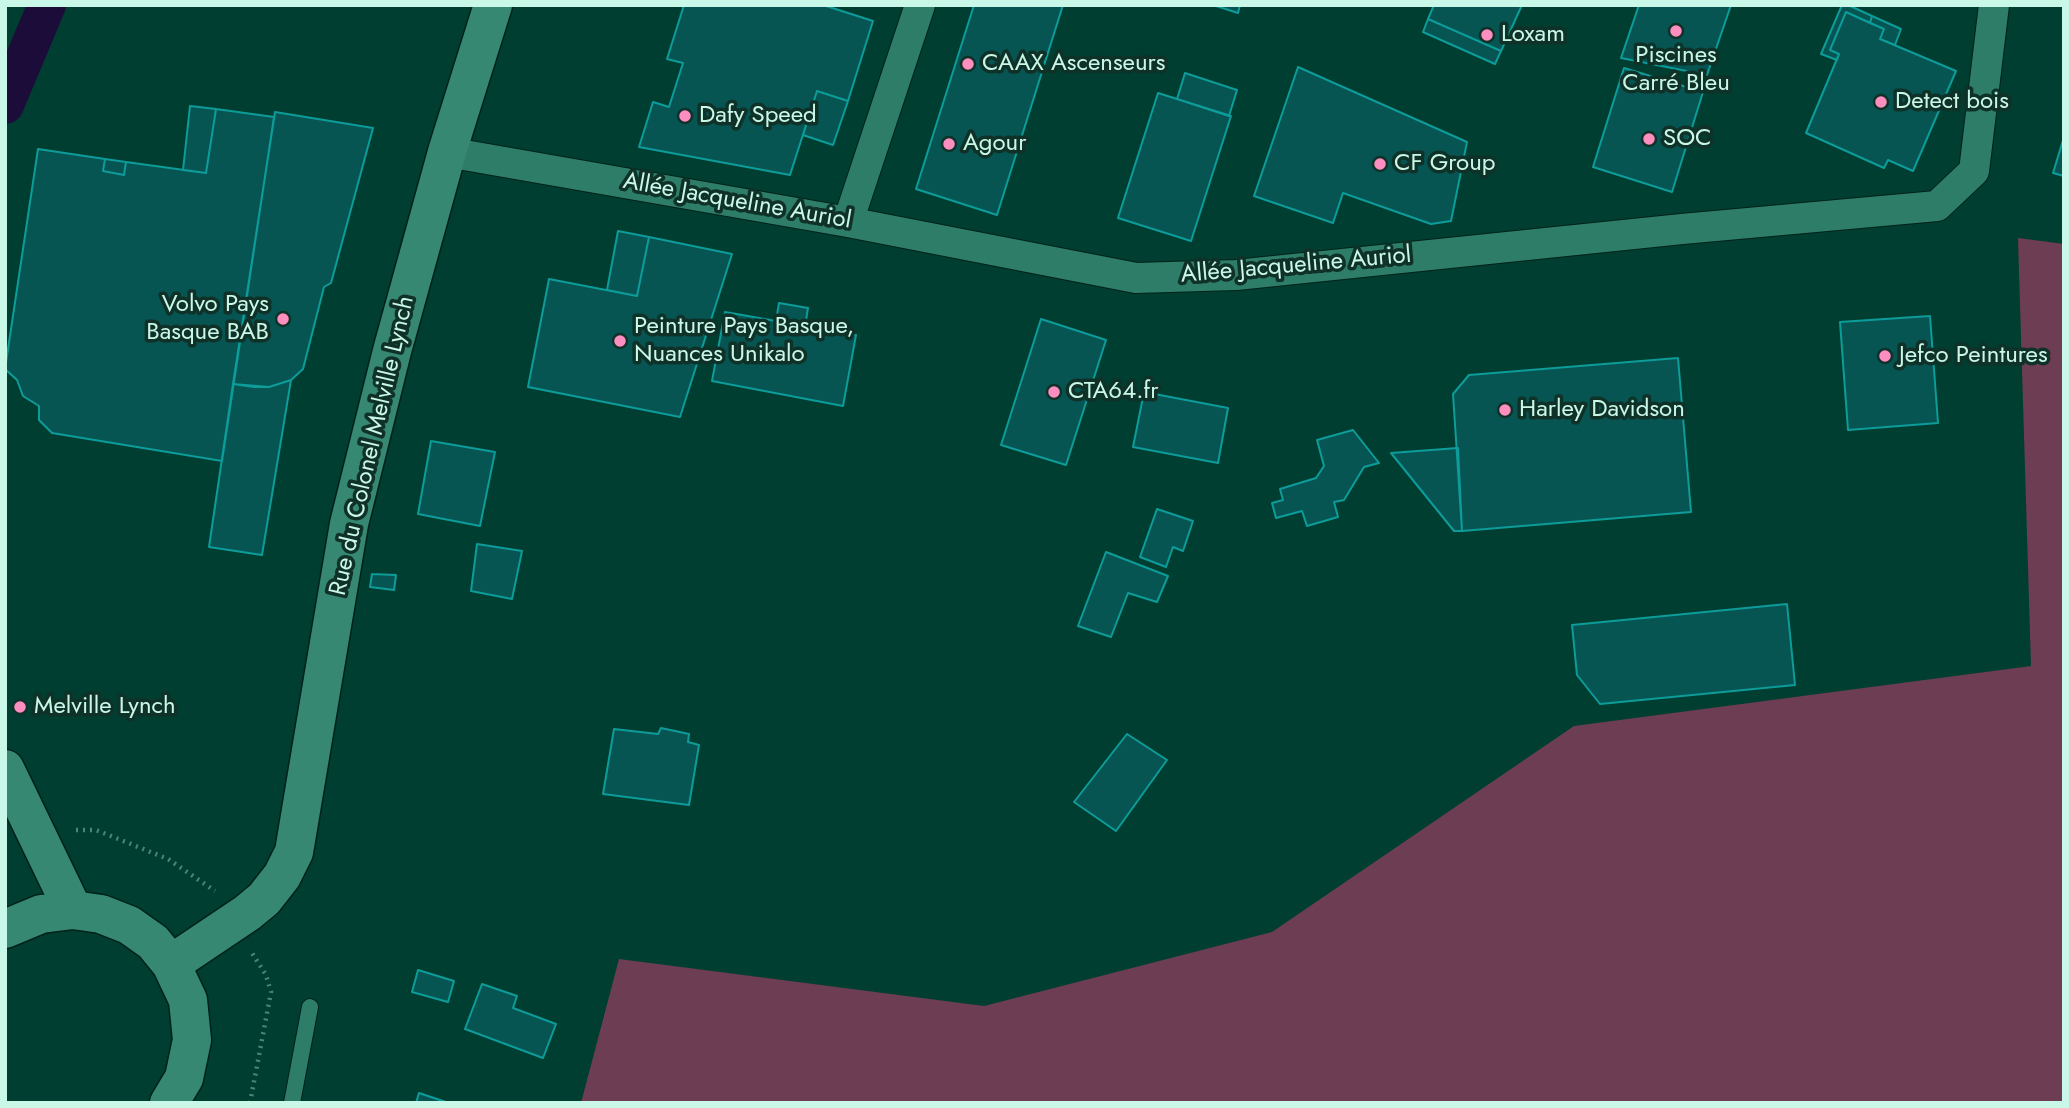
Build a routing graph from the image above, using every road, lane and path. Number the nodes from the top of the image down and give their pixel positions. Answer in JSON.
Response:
{"nodes":[{"id":1,"x":493,"y":5,"type":"edge"},
{"id":2,"x":920,"y":5,"type":"edge"},
{"id":3,"x":1994,"y":5,"type":"edge"},
{"id":4,"x":447,"y":152,"type":"junction"},
{"id":5,"x":848,"y":222,"type":"junction"},
{"id":6,"x":5,"y":769,"type":"edge"},
{"id":7,"x":68,"y":833,"type":"dead end"},
{"id":8,"x":213,"y":888,"type":"dead end"},
{"id":9,"x":73,"y":910,"type":"junction"},
{"id":10,"x":5,"y":929,"type":"edge"},
{"id":11,"x":252,"y":953,"type":"dead end"},
{"id":12,"x":171,"y":964,"type":"junction"},
{"id":13,"x":310,"y":1007,"type":"dead end"},
{"id":14,"x":169,"y":1103,"type":"edge"},
{"id":15,"x":250,"y":1103,"type":"edge"},
{"id":16,"x":292,"y":1103,"type":"edge"}],
"edges":[{"from":1,"to":4,"type":"street","name":"Rue du Colonel Melville Lynch"},
{"from":2,"to":5,"type":"street"},
{"from":3,"to":5,"type":"street","name":"Allée Jacqueline Auriol"},
{"from":4,"to":5,"type":"street","name":"Allée Jacqueline Auriol"},
{"from":4,"to":12,"type":"street","name":"Rue du Colonel Melville Lynch"},
{"from":6,"to":9,"type":"street"},
{"from":7,"to":8,"type":"path"},
{"from":9,"to":10,"type":"street"},
{"from":9,"to":12,"type":"street"},
{"from":11,"to":15,"type":"path"},
{"from":12,"to":14,"type":"street"},
{"from":13,"to":16,"type":"lane"}]}
